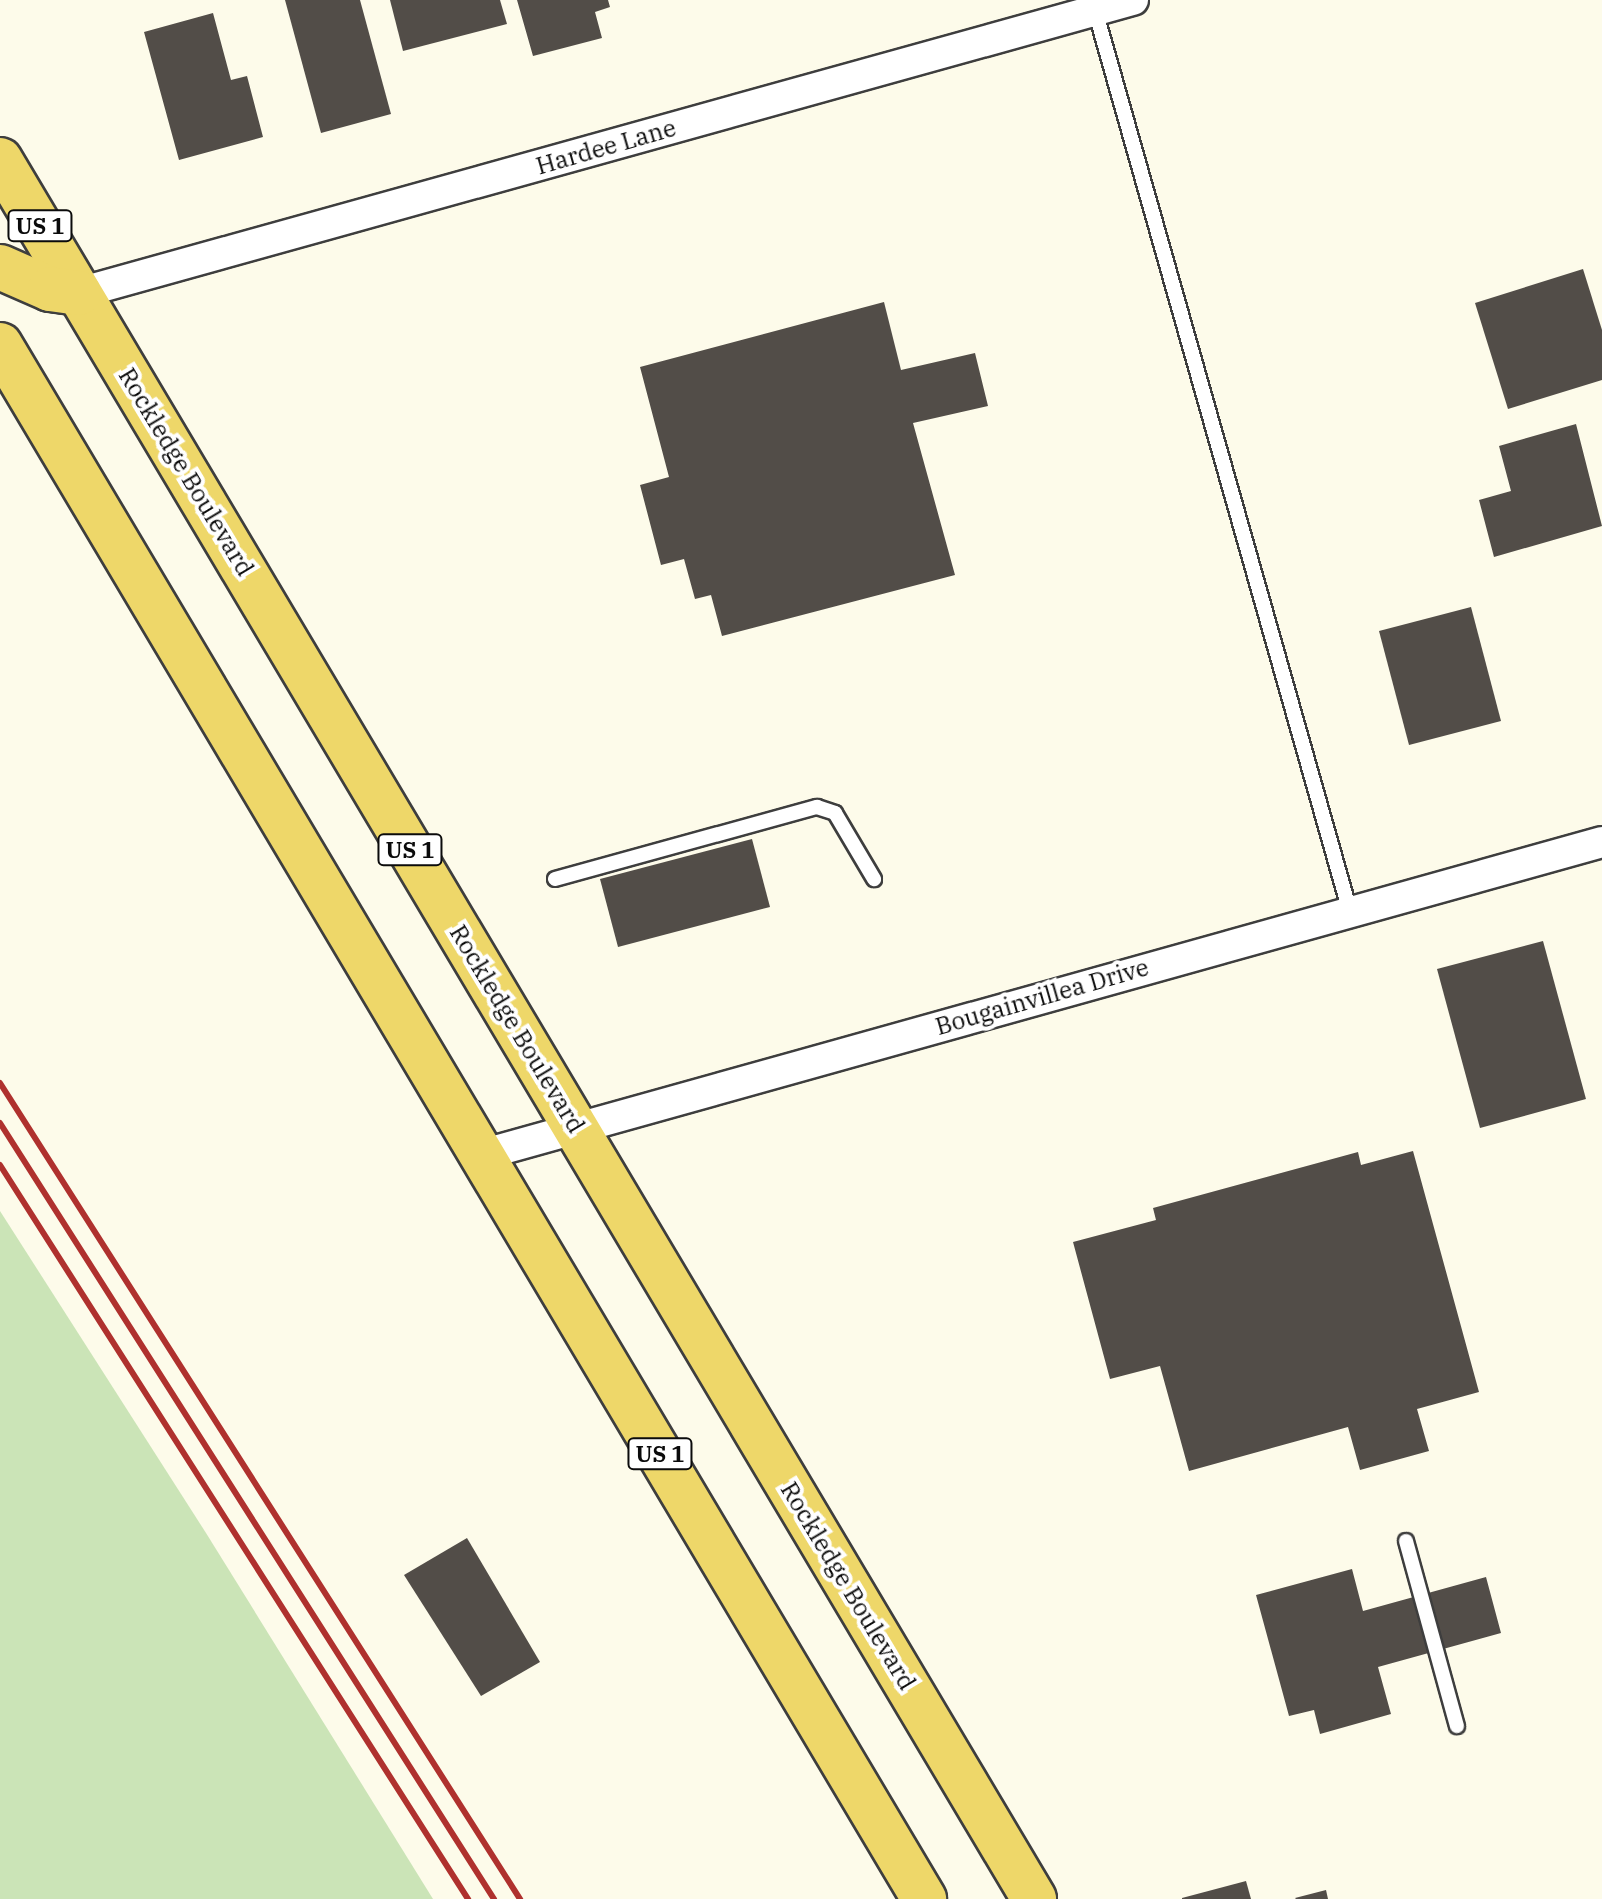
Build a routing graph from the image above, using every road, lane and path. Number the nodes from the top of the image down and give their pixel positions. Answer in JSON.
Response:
{"nodes":[{"id":1,"x":1133,"y":0,"type":"edge"},
{"id":2,"x":1095,"y":10,"type":"junction"},
{"id":3,"x":0,"y":160,"type":"edge"},
{"id":4,"x":0,"y":267,"type":"edge"},
{"id":5,"x":79,"y":293,"type":"junction"},
{"id":6,"x":0,"y":345,"type":"edge"},
{"id":7,"x":1602,"y":842,"type":"edge"},
{"id":8,"x":555,"y":879,"type":"dead end"},
{"id":9,"x":874,"y":879,"type":"dead end"},
{"id":10,"x":1350,"y":912,"type":"junction"},
{"id":11,"x":575,"y":1127,"type":"junction"},
{"id":12,"x":481,"y":1155,"type":"junction"},
{"id":13,"x":1406,"y":1541,"type":"dead end"},
{"id":14,"x":1457,"y":1726,"type":"dead end"},
{"id":15,"x":924,"y":1899,"type":"edge"},
{"id":16,"x":1034,"y":1899,"type":"edge"}],
"edges":[{"from":1,"to":2,"type":"street","name":"Hardee Lane"},
{"from":2,"to":5,"type":"street","name":"Hardee Lane"},
{"from":2,"to":10,"type":"lane"},
{"from":3,"to":5,"type":"main road","name":"Rockledge Boulevard","number":"US 1"},
{"from":4,"to":5,"type":"main road"},
{"from":5,"to":11,"type":"main road","name":"Rockledge Boulevard","number":"US 1"},
{"from":6,"to":12,"type":"main road","number":"US 1"},
{"from":7,"to":10,"type":"street","name":"Bougainvillea Drive"},
{"from":8,"to":9,"type":"lane"},
{"from":10,"to":11,"type":"street","name":"Bougainvillea Drive"},
{"from":11,"to":12,"type":"street","name":"Bougainvillea Drive"},
{"from":11,"to":16,"type":"main road","name":"Rockledge Boulevard","number":"US 1"},
{"from":12,"to":15,"type":"main road","number":"US 1"},
{"from":13,"to":14,"type":"lane"}]}
